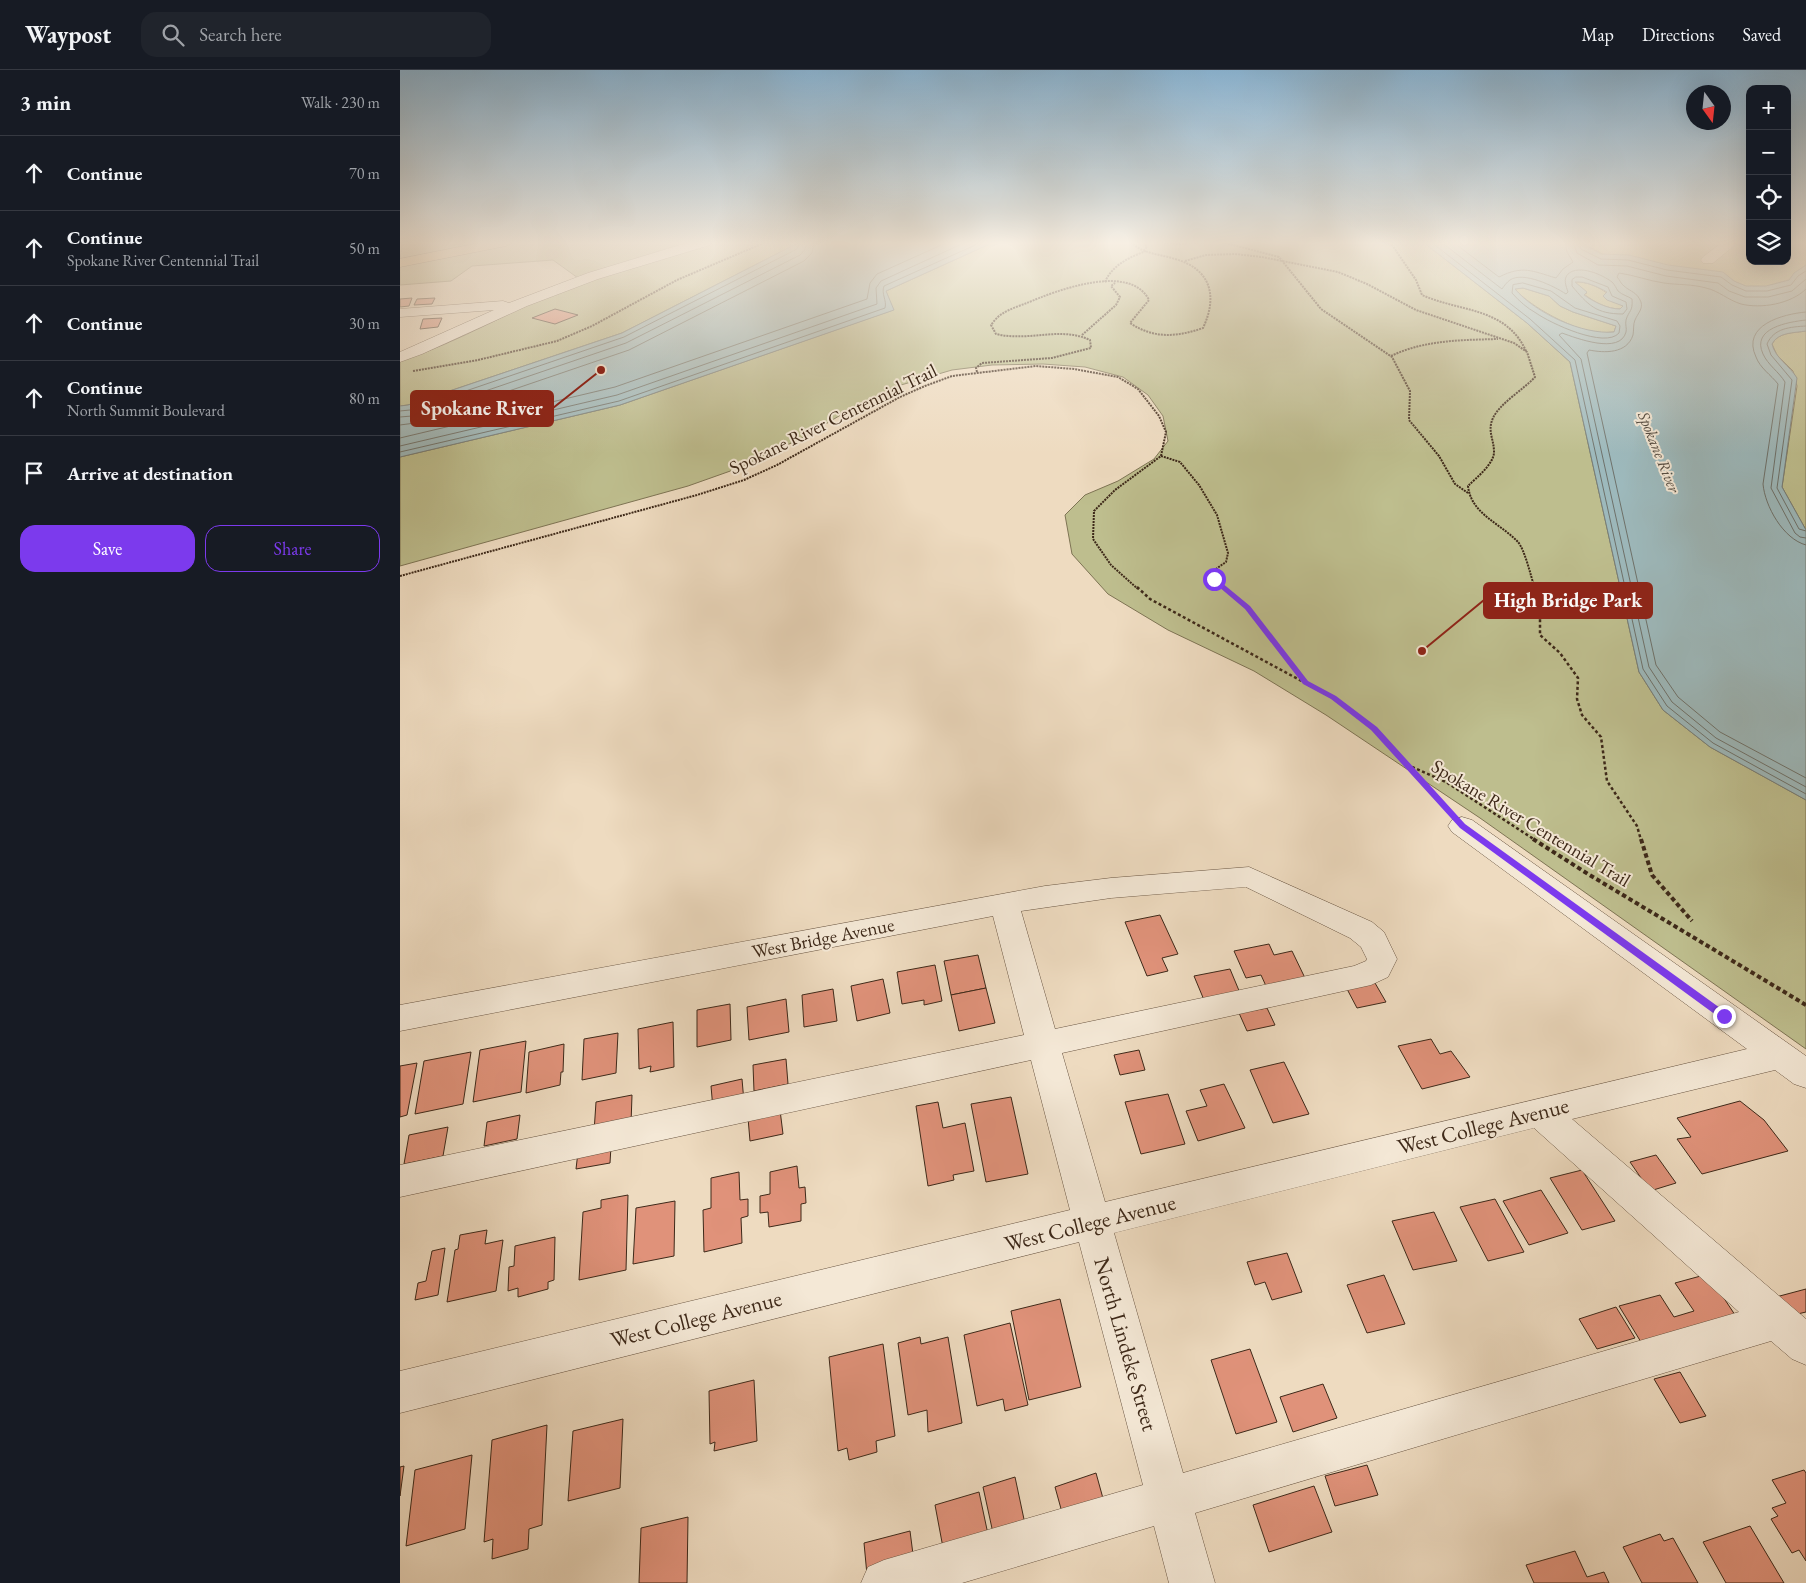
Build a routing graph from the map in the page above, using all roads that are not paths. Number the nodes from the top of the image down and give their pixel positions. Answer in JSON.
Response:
{"nodes":[{"id":1,"x":433,"y":313,"type":"edge"},
{"id":2,"x":501,"y":313,"type":"edge"},
{"id":3,"x":401,"y":316,"type":"edge"},
{"id":4,"x":400,"y":357,"type":"edge"},
{"id":5,"x":1462,"y":826,"type":"road end"},
{"id":6,"x":1004,"y":903,"type":"junction"},
{"id":7,"x":400,"y":1018,"type":"edge"},
{"id":8,"x":1043,"y":1045,"type":"junction"},
{"id":9,"x":1793,"y":1065,"type":"edge"},
{"id":10,"x":1540,"y":1112,"type":"junction"},
{"id":11,"x":400,"y":1181,"type":"edge"},
{"id":12,"x":1092,"y":1222,"type":"junction"},
{"id":13,"x":1791,"y":1333,"type":"edge"},
{"id":14,"x":400,"y":1392,"type":"edge"},
{"id":15,"x":1170,"y":1500,"type":"junction"},
{"id":16,"x":884,"y":1583,"type":"edge"},
{"id":17,"x":1192,"y":1583,"type":"edge"}],
"edges":[{"from":1,"to":3,"type":"street"},
{"from":2,"to":4,"type":"street"},
{"from":5,"to":9,"type":"street"},
{"from":6,"to":7,"type":"street","name":"West Bridge Avenue"},
{"from":6,"to":8,"type":"street","name":"North Lindeke Street"},
{"from":6,"to":8,"type":"street","name":"West Bridge Avenue"},
{"from":8,"to":11,"type":"street"},
{"from":8,"to":12,"type":"street","name":"North Lindeke Street"},
{"from":9,"to":10,"type":"street","name":"West College Avenue"},
{"from":10,"to":12,"type":"street","name":"West College Avenue"},
{"from":10,"to":13,"type":"street"},
{"from":12,"to":14,"type":"street","name":"West College Avenue"},
{"from":12,"to":15,"type":"street","name":"North Lindeke Street"},
{"from":13,"to":15,"type":"street"},
{"from":15,"to":16,"type":"street"},
{"from":15,"to":17,"type":"street","name":"North Lindeke Street"}]}
